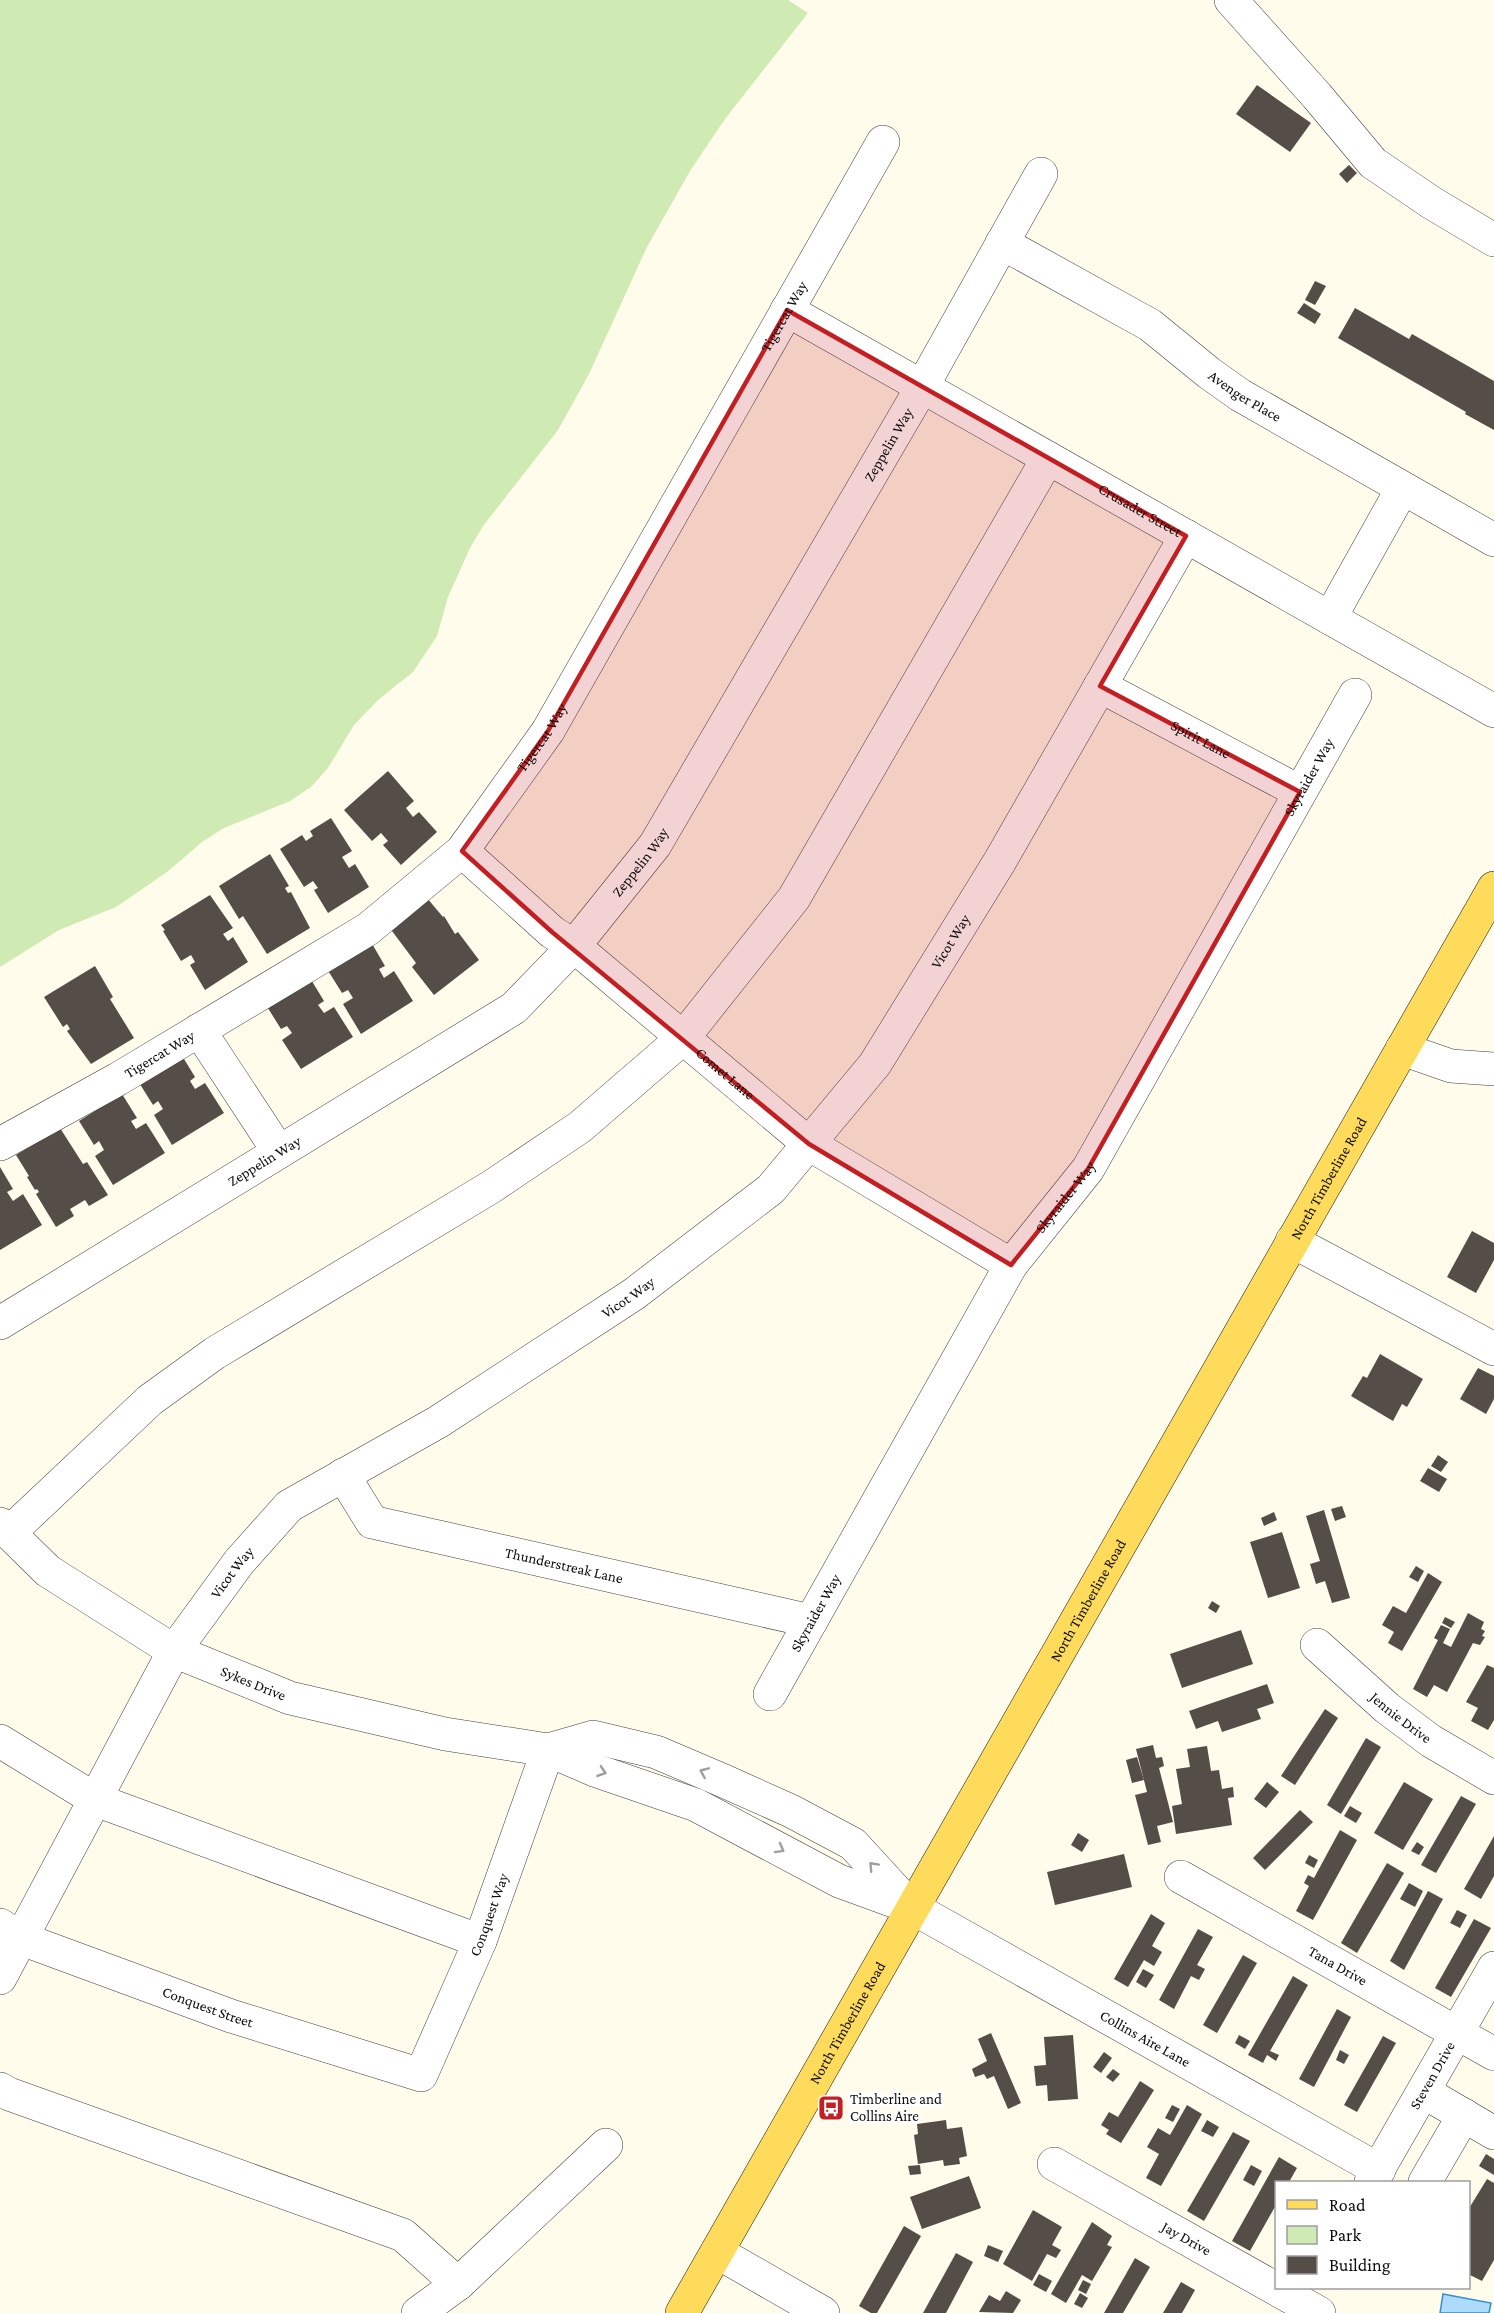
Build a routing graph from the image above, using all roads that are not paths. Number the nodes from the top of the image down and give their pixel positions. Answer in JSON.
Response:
{"nodes":[{"id":1,"x":1231,"y":0,"type":"edge"},
{"id":2,"x":883,"y":142,"type":"dead end"},
{"id":3,"x":1041,"y":174,"type":"dead end"},
{"id":4,"x":1494,"y":240,"type":"edge"},
{"id":5,"x":1002,"y":243,"type":"junction"},
{"id":6,"x":787,"y":310,"type":"junction"},
{"id":7,"x":922,"y":387,"type":"junction"},
{"id":8,"x":1048,"y":458,"type":"junction"},
{"id":9,"x":1402,"y":489,"type":"junction"},
{"id":10,"x":1186,"y":536,"type":"junction"},
{"id":11,"x":1494,"y":540,"type":"edge"},
{"id":12,"x":1330,"y":618,"type":"junction"},
{"id":13,"x":1100,"y":686,"type":"junction"},
{"id":14,"x":1355,"y":695,"type":"dead end"},
{"id":15,"x":1494,"y":711,"type":"edge"},
{"id":16,"x":1300,"y":792,"type":"junction"},
{"id":17,"x":462,"y":851,"type":"junction"},
{"id":18,"x":1494,"y":888,"type":"edge"},
{"id":19,"x":574,"y":946,"type":"junction"},
{"id":20,"x":199,"y":1030,"type":"junction"},
{"id":21,"x":683,"y":1038,"type":"junction"},
{"id":22,"x":1402,"y":1048,"type":"junction"},
{"id":23,"x":1494,"y":1069,"type":"edge"},
{"id":24,"x":0,"y":1144,"type":"edge"},
{"id":25,"x":809,"y":1144,"type":"junction"},
{"id":26,"x":279,"y":1152,"type":"junction"},
{"id":27,"x":1292,"y":1241,"type":"junction"},
{"id":28,"x":1011,"y":1265,"type":"junction"},
{"id":29,"x":0,"y":1323,"type":"edge"},
{"id":30,"x":1494,"y":1349,"type":"edge"},
{"id":31,"x":344,"y":1475,"type":"junction"},
{"id":32,"x":5,"y":1528,"type":"edge"},
{"id":33,"x":811,"y":1621,"type":"junction"},
{"id":34,"x":1317,"y":1645,"type":"dead end"},
{"id":35,"x":174,"y":1651,"type":"junction"},
{"id":36,"x":770,"y":1694,"type":"dead end"},
{"id":37,"x":0,"y":1741,"type":"edge"},
{"id":38,"x":548,"y":1750,"type":"junction"},
{"id":39,"x":1494,"y":1778,"type":"edge"},
{"id":40,"x":96,"y":1800,"type":"junction"},
{"id":41,"x":1181,"y":1877,"type":"dead end"},
{"id":42,"x":913,"y":1908,"type":"junction"},
{"id":43,"x":11,"y":1932,"type":"edge"},
{"id":44,"x":480,"y":1941,"type":"junction"},
{"id":45,"x":1494,"y":1968,"type":"edge"},
{"id":46,"x":0,"y":1978,"type":"edge"},
{"id":47,"x":1457,"y":2032,"type":"junction"},
{"id":48,"x":1494,"y":2054,"type":"edge"},
{"id":49,"x":421,"y":2075,"type":"joint"},
{"id":50,"x":0,"y":2089,"type":"edge"},
{"id":51,"x":1424,"y":2092,"type":"junction"},
{"id":52,"x":1464,"y":2115,"type":"junction"},
{"id":53,"x":1494,"y":2133,"type":"edge"},
{"id":54,"x":606,"y":2145,"type":"dead end"},
{"id":55,"x":1054,"y":2164,"type":"dead end"},
{"id":56,"x":1375,"y":2176,"type":"edge"},
{"id":57,"x":1426,"y":2181,"type":"edge"},
{"id":58,"x":717,"y":2252,"type":"junction"},
{"id":59,"x":458,"y":2284,"type":"junction"},
{"id":60,"x":1275,"y":2286,"type":"edge"},
{"id":61,"x":1281,"y":2289,"type":"edge"},
{"id":62,"x":1308,"y":2304,"type":"edge"},
{"id":63,"x":418,"y":2313,"type":"edge"},
{"id":64,"x":682,"y":2313,"type":"edge"},
{"id":65,"x":823,"y":2313,"type":"edge"}],
"edges":[{"from":1,"to":4,"type":"street"},
{"from":2,"to":6,"type":"street","name":"Tigercat Way"},
{"from":3,"to":5,"type":"street","name":"Zeppelin Way"},
{"from":5,"to":7,"type":"street","name":"Zeppelin Way"},
{"from":5,"to":9,"type":"street","name":"Avenger Place"},
{"from":6,"to":7,"type":"street","name":"Crusader Street"},
{"from":6,"to":17,"type":"street","name":"Tigercat Way"},
{"from":7,"to":8,"type":"street","name":"Crusader Street"},
{"from":7,"to":19,"type":"street","name":"Zeppelin Way"},
{"from":8,"to":10,"type":"street","name":"Crusader Street"},
{"from":8,"to":21,"type":"street"},
{"from":9,"to":11,"type":"street","name":"Avenger Place"},
{"from":9,"to":12,"type":"street"},
{"from":10,"to":12,"type":"street","name":"Crusader Street"},
{"from":10,"to":13,"type":"street","name":"Vicot Way"},
{"from":12,"to":15,"type":"street","name":"Crusader Street"},
{"from":13,"to":16,"type":"street","name":"Spirit Lane"},
{"from":13,"to":25,"type":"street","name":"Vicot Way"},
{"from":14,"to":16,"type":"street","name":"Skyraider Way"},
{"from":16,"to":28,"type":"street","name":"Skyraider Way"},
{"from":17,"to":19,"type":"street","name":"Comet Lane"},
{"from":17,"to":20,"type":"street","name":"Tigercat Way"},
{"from":18,"to":22,"type":"main road","name":"North Timberline Road"},
{"from":19,"to":21,"type":"street","name":"Comet Lane"},
{"from":19,"to":26,"type":"street","name":"Zeppelin Way"},
{"from":20,"to":24,"type":"street","name":"Tigercat Way"},
{"from":20,"to":26,"type":"street"},
{"from":21,"to":25,"type":"street","name":"Comet Lane"},
{"from":21,"to":32,"type":"street"},
{"from":22,"to":23,"type":"street"},
{"from":22,"to":27,"type":"main road","name":"North Timberline Road"},
{"from":25,"to":28,"type":"street","name":"Comet Lane"},
{"from":25,"to":31,"type":"street","name":"Vicot Way"},
{"from":26,"to":29,"type":"street","name":"Zeppelin Way"},
{"from":27,"to":30,"type":"street"},
{"from":27,"to":42,"type":"main road","name":"North Timberline Road"},
{"from":28,"to":33,"type":"street","name":"Skyraider Way"},
{"from":31,"to":33,"type":"street","name":"Thunderstreak Lane"},
{"from":31,"to":35,"type":"street","name":"Vicot Way"},
{"from":32,"to":35,"type":"street","name":"Sykes Drive"},
{"from":33,"to":36,"type":"street","name":"Skyraider Way"},
{"from":34,"to":39,"type":"street","name":"Jennie Drive"},
{"from":35,"to":38,"type":"street","name":"Sykes Drive"},
{"from":35,"to":40,"type":"street","name":"Vicot Way"},
{"from":37,"to":40,"type":"street"},
{"from":38,"to":42,"type":"street","name":"Collins Aire Lane"},
{"from":38,"to":44,"type":"street","name":"Conquest Way"},
{"from":40,"to":43,"type":"street","name":"Vicot Way"},
{"from":40,"to":44,"type":"street"},
{"from":41,"to":47,"type":"street","name":"Tana Drive"},
{"from":42,"to":56,"type":"street","name":"Collins Aire Lane"},
{"from":42,"to":58,"type":"main road","name":"North Timberline Road"},
{"from":43,"to":46,"type":"street","name":"Vicot Way"},
{"from":43,"to":49,"type":"street","name":"Conquest Street"},
{"from":44,"to":49,"type":"street","name":"Conquest Way"},
{"from":45,"to":47,"type":"street","name":"Steven Drive"},
{"from":47,"to":48,"type":"street","name":"Tana Drive"},
{"from":47,"to":51,"type":"street","name":"Steven Drive"},
{"from":50,"to":59,"type":"street"},
{"from":51,"to":52,"type":"street"},
{"from":51,"to":56,"type":"street","name":"Steven Drive"},
{"from":52,"to":53,"type":"street"},
{"from":52,"to":57,"type":"street"},
{"from":54,"to":59,"type":"street"},
{"from":55,"to":60,"type":"street","name":"Jay Drive"},
{"from":58,"to":64,"type":"main road","name":"North Timberline Road"},
{"from":58,"to":65,"type":"street"},
{"from":59,"to":63,"type":"street"},
{"from":61,"to":62,"type":"street","name":"Jay Drive"}]}
